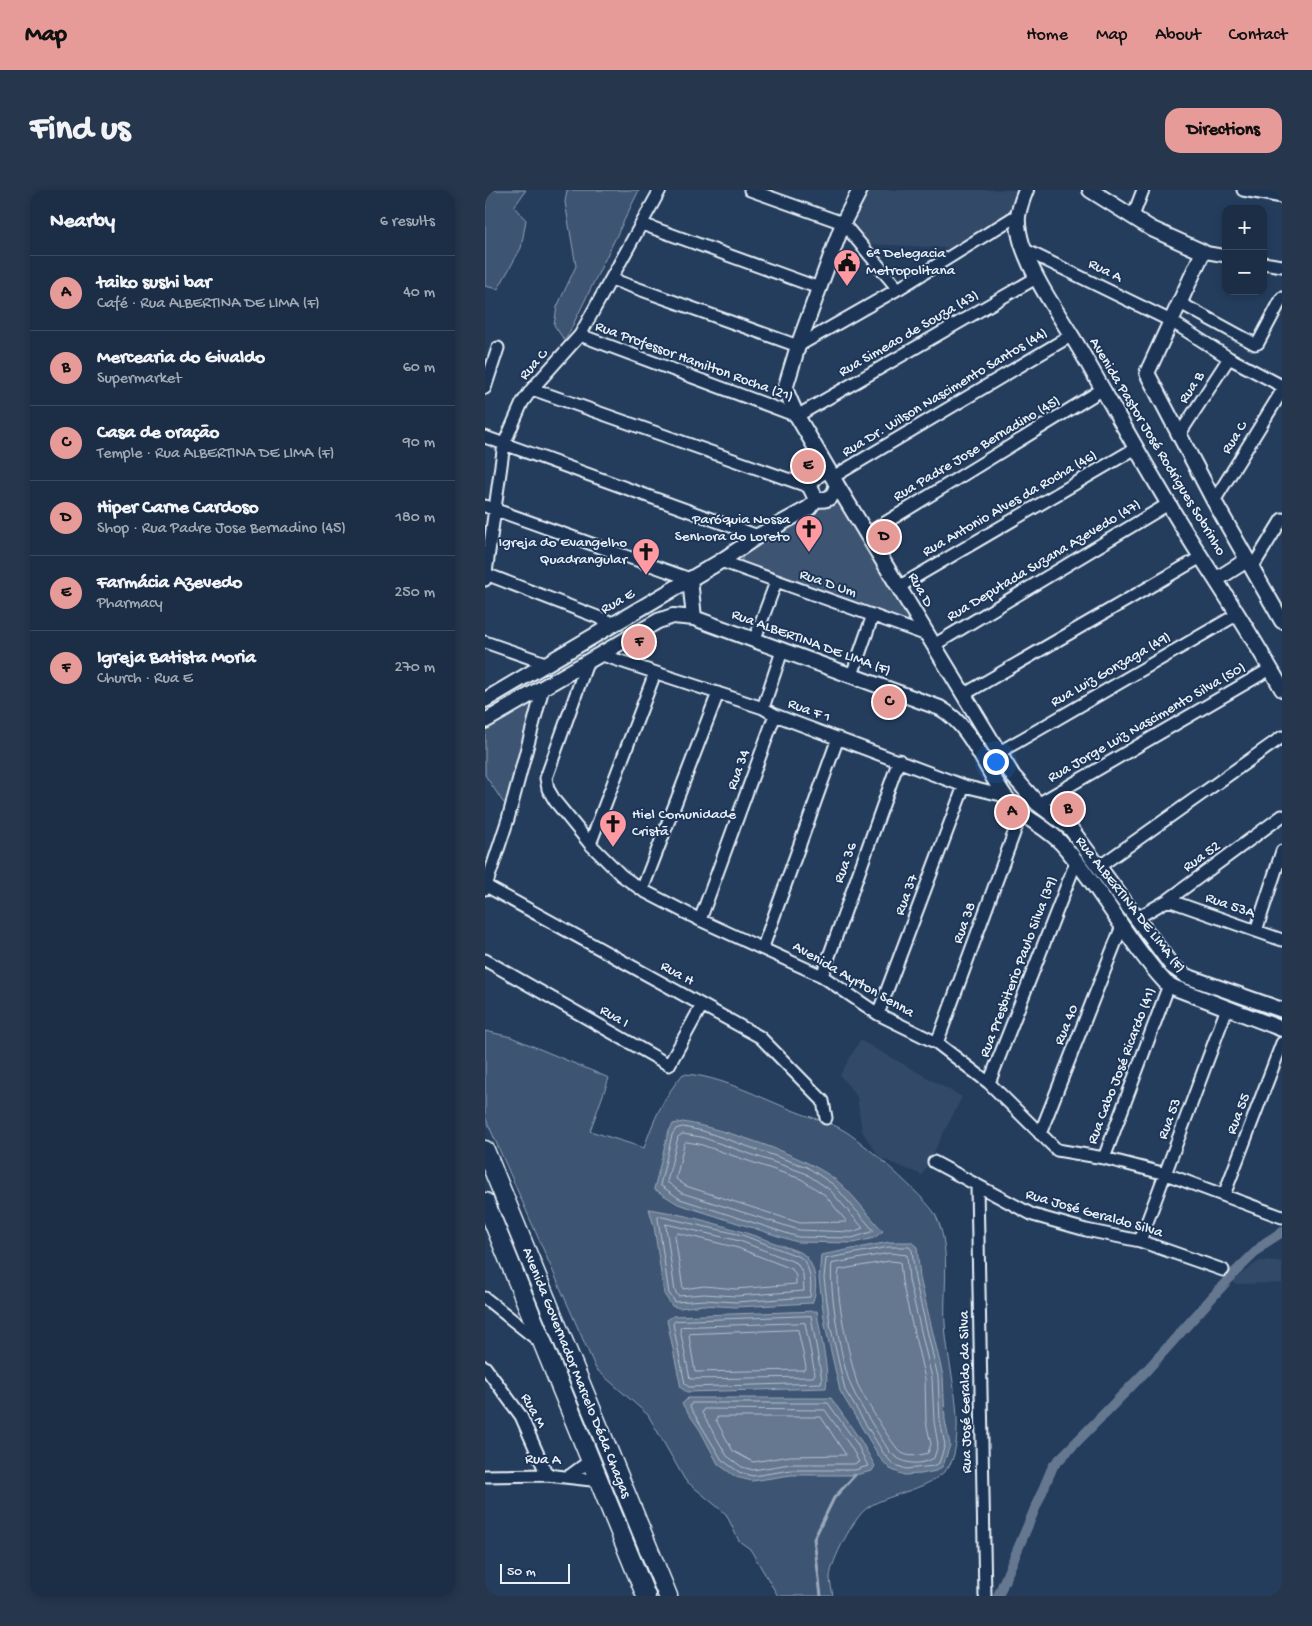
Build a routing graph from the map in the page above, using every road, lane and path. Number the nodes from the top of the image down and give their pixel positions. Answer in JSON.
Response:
{"nodes":[{"id":1,"x":660,"y":190,"type":"edge"},
{"id":2,"x":750,"y":190,"type":"edge"},
{"id":3,"x":860,"y":190,"type":"edge"},
{"id":4,"x":1026,"y":190,"type":"edge"},
{"id":5,"x":1090,"y":190,"type":"edge"},
{"id":6,"x":1143,"y":190,"type":"edge"},
{"id":7,"x":1243,"y":190,"type":"edge"},
{"id":8,"x":1282,"y":197,"type":"edge"},
{"id":9,"x":1016,"y":216,"type":"junction"},
{"id":10,"x":1133,"y":216,"type":"junction"},
{"id":11,"x":843,"y":223,"type":"junction"},
{"id":12,"x":642,"y":224,"type":"junction"},
{"id":13,"x":1025,"y":250,"type":"junction"},
{"id":14,"x":1203,"y":252,"type":"junction"},
{"id":15,"x":1222,"y":255,"type":"edge"},
{"id":16,"x":1267,"y":264,"type":"edge"},
{"id":17,"x":1282,"y":266,"type":"edge"},
{"id":18,"x":1036,"y":278,"type":"junction"},
{"id":19,"x":611,"y":279,"type":"junction"},
{"id":20,"x":819,"y":288,"type":"junction"},
{"id":21,"x":898,"y":289,"type":"junction"},
{"id":22,"x":1282,"y":298,"type":"edge"},
{"id":23,"x":1180,"y":303,"type":"junction"},
{"id":24,"x":1171,"y":321,"type":"junction"},
{"id":25,"x":580,"y":335,"type":"junction"},
{"id":26,"x":1072,"y":335,"type":"junction"},
{"id":27,"x":798,"y":346,"type":"junction"},
{"id":28,"x":498,"y":348,"type":"dead end"},
{"id":29,"x":1229,"y":358,"type":"junction"},
{"id":30,"x":489,"y":364,"type":"edge"},
{"id":31,"x":1282,"y":386,"type":"edge"},
{"id":32,"x":485,"y":388,"type":"edge"},
{"id":33,"x":532,"y":389,"type":"junction"},
{"id":34,"x":1103,"y":389,"type":"junction"},
{"id":35,"x":1282,"y":390,"type":"edge"},
{"id":36,"x":797,"y":416,"type":"junction"},
{"id":37,"x":1179,"y":435,"type":"junction"},
{"id":38,"x":485,"y":437,"type":"edge"},
{"id":39,"x":504,"y":444,"type":"junction"},
{"id":40,"x":1136,"y":448,"type":"junction"},
{"id":41,"x":833,"y":477,"type":"junction"},
{"id":42,"x":813,"y":493,"type":"junction"},
{"id":43,"x":1214,"y":500,"type":"junction"},
{"id":44,"x":1170,"y":503,"type":"junction"},
{"id":45,"x":489,"y":507,"type":"edge"},
{"id":46,"x":1282,"y":519,"type":"edge"},
{"id":47,"x":867,"y":534,"type":"junction"},
{"id":48,"x":758,"y":536,"type":"junction"},
{"id":49,"x":1201,"y":557,"type":"junction"},
{"id":50,"x":721,"y":561,"type":"junction"},
{"id":51,"x":1250,"y":564,"type":"junction"},
{"id":52,"x":485,"y":574,"type":"edge"},
{"id":53,"x":1224,"y":575,"type":"junction"},
{"id":54,"x":690,"y":579,"type":"junction"},
{"id":55,"x":485,"y":580,"type":"edge"},
{"id":56,"x":776,"y":582,"type":"junction"},
{"id":57,"x":900,"y":586,"type":"junction"},
{"id":58,"x":1238,"y":614,"type":"junction"},
{"id":59,"x":873,"y":615,"type":"junction"},
{"id":60,"x":694,"y":618,"type":"junction"},
{"id":61,"x":1282,"y":621,"type":"edge"},
{"id":62,"x":613,"y":623,"type":"junction"},
{"id":63,"x":930,"y":640,"type":"junction"},
{"id":64,"x":754,"y":641,"type":"junction"},
{"id":65,"x":485,"y":642,"type":"edge"},
{"id":66,"x":782,"y":651,"type":"junction"},
{"id":67,"x":602,"y":655,"type":"junction"},
{"id":68,"x":587,"y":663,"type":"junction"},
{"id":69,"x":548,"y":664,"type":"junction"},
{"id":70,"x":1270,"y":668,"type":"junction"},
{"id":71,"x":655,"y":673,"type":"junction"},
{"id":72,"x":852,"y":675,"type":"junction"},
{"id":73,"x":543,"y":688,"type":"junction"},
{"id":74,"x":1282,"y":689,"type":"edge"},
{"id":75,"x":718,"y":693,"type":"junction"},
{"id":76,"x":963,"y":695,"type":"junction"},
{"id":77,"x":485,"y":700,"type":"edge"},
{"id":78,"x":763,"y":708,"type":"junction"},
{"id":79,"x":940,"y":708,"type":"junction"},
{"id":80,"x":775,"y":715,"type":"junction"},
{"id":81,"x":485,"y":721,"type":"edge"},
{"id":82,"x":1282,"y":737,"type":"edge"},
{"id":83,"x":838,"y":738,"type":"junction"},
{"id":84,"x":998,"y":753,"type":"junction"},
{"id":85,"x":899,"y":760,"type":"junction"},
{"id":86,"x":964,"y":786,"type":"junction"},
{"id":87,"x":1005,"y":796,"type":"junction"},
{"id":88,"x":1038,"y":804,"type":"junction"},
{"id":89,"x":1021,"y":814,"type":"junction"},
{"id":90,"x":1282,"y":816,"type":"edge"},
{"id":91,"x":590,"y":844,"type":"junction"},
{"id":92,"x":1282,"y":851,"type":"edge"},
{"id":93,"x":1076,"y":862,"type":"junction"},
{"id":94,"x":1100,"y":866,"type":"junction"},
{"id":95,"x":486,"y":888,"type":"edge"},
{"id":96,"x":643,"y":890,"type":"junction"},
{"id":97,"x":1169,"y":900,"type":"junction"},
{"id":98,"x":1137,"y":918,"type":"junction"},
{"id":99,"x":700,"y":920,"type":"junction"},
{"id":100,"x":1121,"y":926,"type":"junction"},
{"id":101,"x":1256,"y":930,"type":"junction"},
{"id":102,"x":1282,"y":940,"type":"edge"},
{"id":103,"x":763,"y":947,"type":"junction"},
{"id":104,"x":485,"y":960,"type":"edge"},
{"id":105,"x":821,"y":976,"type":"junction"},
{"id":106,"x":1169,"y":985,"type":"junction"},
{"id":107,"x":702,"y":1005,"type":"junction"},
{"id":108,"x":1227,"y":1008,"type":"junction"},
{"id":109,"x":1282,"y":1010,"type":"edge"},
{"id":110,"x":878,"y":1014,"type":"junction"},
{"id":111,"x":1282,"y":1029,"type":"edge"},
{"id":112,"x":937,"y":1043,"type":"junction"},
{"id":113,"x":1282,"y":1043,"type":"edge"},
{"id":114,"x":989,"y":1084,"type":"junction"},
{"id":115,"x":826,"y":1118,"type":"dead end"},
{"id":116,"x":1040,"y":1134,"type":"junction"},
{"id":117,"x":485,"y":1150,"type":"edge"},
{"id":118,"x":1104,"y":1158,"type":"junction"},
{"id":119,"x":934,"y":1162,"type":"dead end"},
{"id":120,"x":1165,"y":1174,"type":"junction"},
{"id":121,"x":977,"y":1187,"type":"junction"},
{"id":122,"x":1224,"y":1195,"type":"junction"},
{"id":123,"x":485,"y":1202,"type":"edge"},
{"id":124,"x":1282,"y":1217,"type":"edge"},
{"id":125,"x":1140,"y":1241,"type":"junction"},
{"id":126,"x":1223,"y":1270,"type":"dead end"},
{"id":127,"x":485,"y":1298,"type":"edge"},
{"id":128,"x":542,"y":1343,"type":"junction"},
{"id":129,"x":485,"y":1367,"type":"edge"},
{"id":130,"x":591,"y":1460,"type":"junction"},
{"id":131,"x":547,"y":1475,"type":"junction"},
{"id":132,"x":485,"y":1476,"type":"edge"},
{"id":133,"x":568,"y":1477,"type":"junction"},
{"id":134,"x":599,"y":1481,"type":"junction"},
{"id":135,"x":646,"y":1596,"type":"edge"},
{"id":136,"x":667,"y":1596,"type":"edge"},
{"id":137,"x":985,"y":1596,"type":"edge"}],
"edges":[{"from":1,"to":12,"type":"street","name":"Rua C"},
{"from":2,"to":11,"type":"street"},
{"from":3,"to":11,"type":"street","name":"Rua D"},
{"from":4,"to":9,"type":"street"},
{"from":5,"to":10,"type":"street"},
{"from":6,"to":10,"type":"street"},
{"from":7,"to":8,"type":"street"},
{"from":9,"to":13,"type":"street","name":"Avenida Pastor José Rodrigues Sobrinho"},
{"from":9,"to":21,"type":"street"},
{"from":10,"to":14,"type":"street"},
{"from":11,"to":20,"type":"street","name":"Rua D"},
{"from":11,"to":21,"type":"street"},
{"from":12,"to":19,"type":"street","name":"Rua C"},
{"from":12,"to":20,"type":"street"},
{"from":13,"to":18,"type":"street","name":"Avenida Pastor José Rodrigues Sobrinho"},
{"from":13,"to":24,"type":"street","name":"Rua A"},
{"from":14,"to":15,"type":"street"},
{"from":14,"to":23,"type":"street"},
{"from":16,"to":17,"type":"street"},
{"from":18,"to":26,"type":"street","name":"Avenida Pastor José Rodrigues Sobrinho"},
{"from":18,"to":36,"type":"street","name":"Rua Simeao de Souza (43)"},
{"from":19,"to":25,"type":"street","name":"Rua C"},
{"from":19,"to":27,"type":"street"},
{"from":20,"to":27,"type":"street","name":"Rua D"},
{"from":21,"to":27,"type":"street"},
{"from":22,"to":23,"type":"street"},
{"from":23,"to":24,"type":"street"},
{"from":24,"to":29,"type":"street","name":"Rua A"},
{"from":24,"to":37,"type":"street","name":"Avenida Pastor José Rodrigues Sobrinho"},
{"from":25,"to":33,"type":"street","name":"Rua C"},
{"from":25,"to":36,"type":"street","name":"Rua Professor Hamilton Rocha (21)"},
{"from":26,"to":34,"type":"street","name":"Avenida Pastor José Rodrigues Sobrinho"},
{"from":26,"to":41,"type":"street","name":"Rua Dr. Wilson Nascimento Santos (44)"},
{"from":27,"to":36,"type":"street","name":"Rua D"},
{"from":28,"to":30,"type":"street"},
{"from":29,"to":31,"type":"street","name":"Rua A"},
{"from":29,"to":37,"type":"street","name":"Rua B"},
{"from":30,"to":32,"type":"street"},
{"from":33,"to":39,"type":"street","name":"Rua C"},
{"from":33,"to":42,"type":"street"},
{"from":34,"to":40,"type":"street","name":"Avenida Pastor José Rodrigues Sobrinho"},
{"from":34,"to":47,"type":"street","name":"Rua Padre Jose Bernadino (45)"},
{"from":35,"to":43,"type":"street","name":"Rua C"},
{"from":36,"to":41,"type":"street","name":"Rua D"},
{"from":37,"to":43,"type":"street","name":"Avenida Pastor José Rodrigues Sobrinho"},
{"from":38,"to":39,"type":"street"},
{"from":39,"to":45,"type":"street","name":"Rua C"},
{"from":39,"to":48,"type":"street"},
{"from":40,"to":44,"type":"street","name":"Avenida Pastor José Rodrigues Sobrinho"},
{"from":40,"to":57,"type":"street","name":"Rua Antonio Alves da Rocha (46)"},
{"from":41,"to":42,"type":"street"},
{"from":41,"to":42,"type":"street"},
{"from":41,"to":47,"type":"street","name":"Rua D"},
{"from":42,"to":48,"type":"street","name":"Rua E"},
{"from":43,"to":51,"type":"street","name":"Avenida Pastor José Rodrigues Sobrinho"},
{"from":44,"to":49,"type":"street","name":"Avenida Pastor José Rodrigues Sobrinho"},
{"from":44,"to":63,"type":"street","name":"Rua Deputada Suzana Azevedo (47)"},
{"from":45,"to":52,"type":"street","name":"Rua C"},
{"from":45,"to":54,"type":"street"},
{"from":46,"to":51,"type":"street"},
{"from":47,"to":57,"type":"street","name":"Rua D"},
{"from":48,"to":50,"type":"street","name":"Rua E"},
{"from":49,"to":53,"type":"street","name":"Avenida Pastor José Rodrigues Sobrinho"},
{"from":49,"to":76,"type":"street"},
{"from":50,"to":54,"type":"street","name":"Rua E"},
{"from":50,"to":56,"type":"street","name":"Rua D Um"},
{"from":51,"to":53,"type":"street"},
{"from":51,"to":61,"type":"street","name":"Avenida Pastor José Rodrigues Sobrinho"},
{"from":52,"to":55,"type":"street","name":"Rua C"},
{"from":52,"to":62,"type":"street"},
{"from":53,"to":58,"type":"street","name":"Avenida Pastor José Rodrigues Sobrinho"},
{"from":54,"to":60,"type":"street"},
{"from":54,"to":62,"type":"street","name":"Rua E"},
{"from":56,"to":59,"type":"street","name":"Rua D Um"},
{"from":56,"to":64,"type":"street"},
{"from":57,"to":63,"type":"street","name":"Rua D"},
{"from":58,"to":70,"type":"street","name":"Avenida Pastor José Rodrigues Sobrinho"},
{"from":58,"to":84,"type":"street","name":"Rua Luiz Gonzaga (49)"},
{"from":59,"to":63,"type":"street","name":"Rua D Um"},
{"from":59,"to":72,"type":"street"},
{"from":60,"to":64,"type":"street","name":"Rua ALBERTINA DE LIMA (F)"},
{"from":60,"to":67,"type":"street"},
{"from":62,"to":69,"type":"street","name":"Rua E"},
{"from":63,"to":76,"type":"street","name":"Rua D"},
{"from":64,"to":66,"type":"street","name":"Rua ALBERTINA DE LIMA (F)"},
{"from":65,"to":69,"type":"street"},
{"from":66,"to":72,"type":"street","name":"Rua ALBERTINA DE LIMA (F)"},
{"from":66,"to":78,"type":"street"},
{"from":67,"to":68,"type":"street"},
{"from":67,"to":71,"type":"street","name":"Rua F 1"},
{"from":68,"to":73,"type":"street"},
{"from":68,"to":91,"type":"street","name":"Avenida Ayrton Senna"},
{"from":69,"to":77,"type":"street","name":"Rua E"},
{"from":70,"to":74,"type":"street","name":"Avenida Pastor José Rodrigues Sobrinho"},
{"from":70,"to":88,"type":"street","name":"Rua Jorge Luiz Nascimento Silva (50)"},
{"from":71,"to":75,"type":"street","name":"Rua F 1"},
{"from":71,"to":91,"type":"street"},
{"from":72,"to":79,"type":"street","name":"Rua ALBERTINA DE LIMA (F)"},
{"from":73,"to":81,"type":"street"},
{"from":73,"to":95,"type":"street"},
{"from":75,"to":78,"type":"street","name":"Rua F 1"},
{"from":75,"to":96,"type":"street"},
{"from":76,"to":79,"type":"street"},
{"from":76,"to":84,"type":"street","name":"Rua D"},
{"from":78,"to":80,"type":"street","name":"Rua F 1"},
{"from":79,"to":87,"type":"street","name":"Rua ALBERTINA DE LIMA (F)"},
{"from":80,"to":83,"type":"street","name":"Rua F 1"},
{"from":80,"to":99,"type":"street","name":"Rua 34"},
{"from":82,"to":94,"type":"street"},
{"from":83,"to":85,"type":"street","name":"Rua F 1"},
{"from":83,"to":103,"type":"street"},
{"from":84,"to":88,"type":"street","name":"Rua D"},
{"from":85,"to":86,"type":"street","name":"Rua F 1"},
{"from":85,"to":105,"type":"street","name":"Rua 36"},
{"from":86,"to":87,"type":"street","name":"Rua F 1"},
{"from":86,"to":110,"type":"street","name":"Rua 37"},
{"from":87,"to":89,"type":"street","name":"Rua ALBERTINA DE LIMA (F)"},
{"from":88,"to":94,"type":"street","name":"Rua D"},
{"from":89,"to":93,"type":"street","name":"Rua ALBERTINA DE LIMA (F)"},
{"from":89,"to":112,"type":"street","name":"Rua 38"},
{"from":90,"to":97,"type":"street","name":"Rua 52"},
{"from":91,"to":96,"type":"street","name":"Avenida Ayrton Senna"},
{"from":92,"to":101,"type":"street"},
{"from":93,"to":100,"type":"street","name":"Rua ALBERTINA DE LIMA (F)"},
{"from":93,"to":114,"type":"street","name":"Rua Presbiterio Paulo Silva (39)"},
{"from":94,"to":98,"type":"street","name":"Rua D"},
{"from":95,"to":107,"type":"street","name":"Rua H"},
{"from":96,"to":99,"type":"street","name":"Avenida Ayrton Senna"},
{"from":97,"to":98,"type":"street","name":"Rua 52"},
{"from":97,"to":101,"type":"street","name":"Rua 53A"},
{"from":98,"to":109,"type":"street","name":"Rua D"},
{"from":99,"to":103,"type":"street","name":"Avenida Ayrton Senna"},
{"from":100,"to":106,"type":"street","name":"Rua ALBERTINA DE LIMA (F)"},
{"from":100,"to":116,"type":"street","name":"Rua 40"},
{"from":101,"to":102,"type":"street","name":"Rua 53A"},
{"from":103,"to":105,"type":"street","name":"Avenida Ayrton Senna"},
{"from":104,"to":107,"type":"street","name":"Rua I"},
{"from":105,"to":110,"type":"street","name":"Avenida Ayrton Senna"},
{"from":106,"to":108,"type":"street","name":"Rua ALBERTINA DE LIMA (F)"},
{"from":106,"to":118,"type":"street","name":"Rua Cabo José Ricardo (41)"},
{"from":107,"to":115,"type":"street","name":"Rua H"},
{"from":108,"to":111,"type":"street","name":"Rua ALBERTINA DE LIMA (F)"},
{"from":108,"to":120,"type":"street","name":"Rua 53"},
{"from":110,"to":112,"type":"street","name":"Avenida Ayrton Senna"},
{"from":112,"to":114,"type":"street","name":"Avenida Ayrton Senna"},
{"from":113,"to":122,"type":"street","name":"Rua 55"},
{"from":114,"to":116,"type":"street","name":"Avenida Ayrton Senna"},
{"from":116,"to":118,"type":"street","name":"Avenida Ayrton Senna"},
{"from":117,"to":136,"type":"main road","name":"Avenida Governador Marcelo Déda Chagas"},
{"from":118,"to":120,"type":"street","name":"Avenida Ayrton Senna"},
{"from":119,"to":121,"type":"street","name":"Rua José Geraldo Silva"},
{"from":120,"to":122,"type":"street","name":"Avenida Ayrton Senna"},
{"from":120,"to":125,"type":"street","name":"Rua 53"},
{"from":121,"to":125,"type":"street","name":"Rua José Geraldo Silva"},
{"from":121,"to":137,"type":"street","name":"Rua José Geraldo da Silva"},
{"from":122,"to":124,"type":"street","name":"Avenida Ayrton Senna"},
{"from":123,"to":128,"type":"main road","name":"Avenida Governador Marcelo Déda Chagas"},
{"from":125,"to":126,"type":"street","name":"Rua José Geraldo Silva"},
{"from":127,"to":128,"type":"street"},
{"from":128,"to":130,"type":"main road","name":"Avenida Governador Marcelo Déda Chagas"},
{"from":129,"to":131,"type":"street","name":"Rua M"},
{"from":130,"to":133,"type":"street"},
{"from":130,"to":134,"type":"main road","name":"Avenida Governador Marcelo Déda Chagas"},
{"from":131,"to":132,"type":"street","name":"Rua A"},
{"from":131,"to":133,"type":"street","name":"Rua A"},
{"from":133,"to":134,"type":"street","name":"Rua A"},
{"from":134,"to":135,"type":"main road","name":"Avenida Governador Marcelo Déda Chagas"}]}
